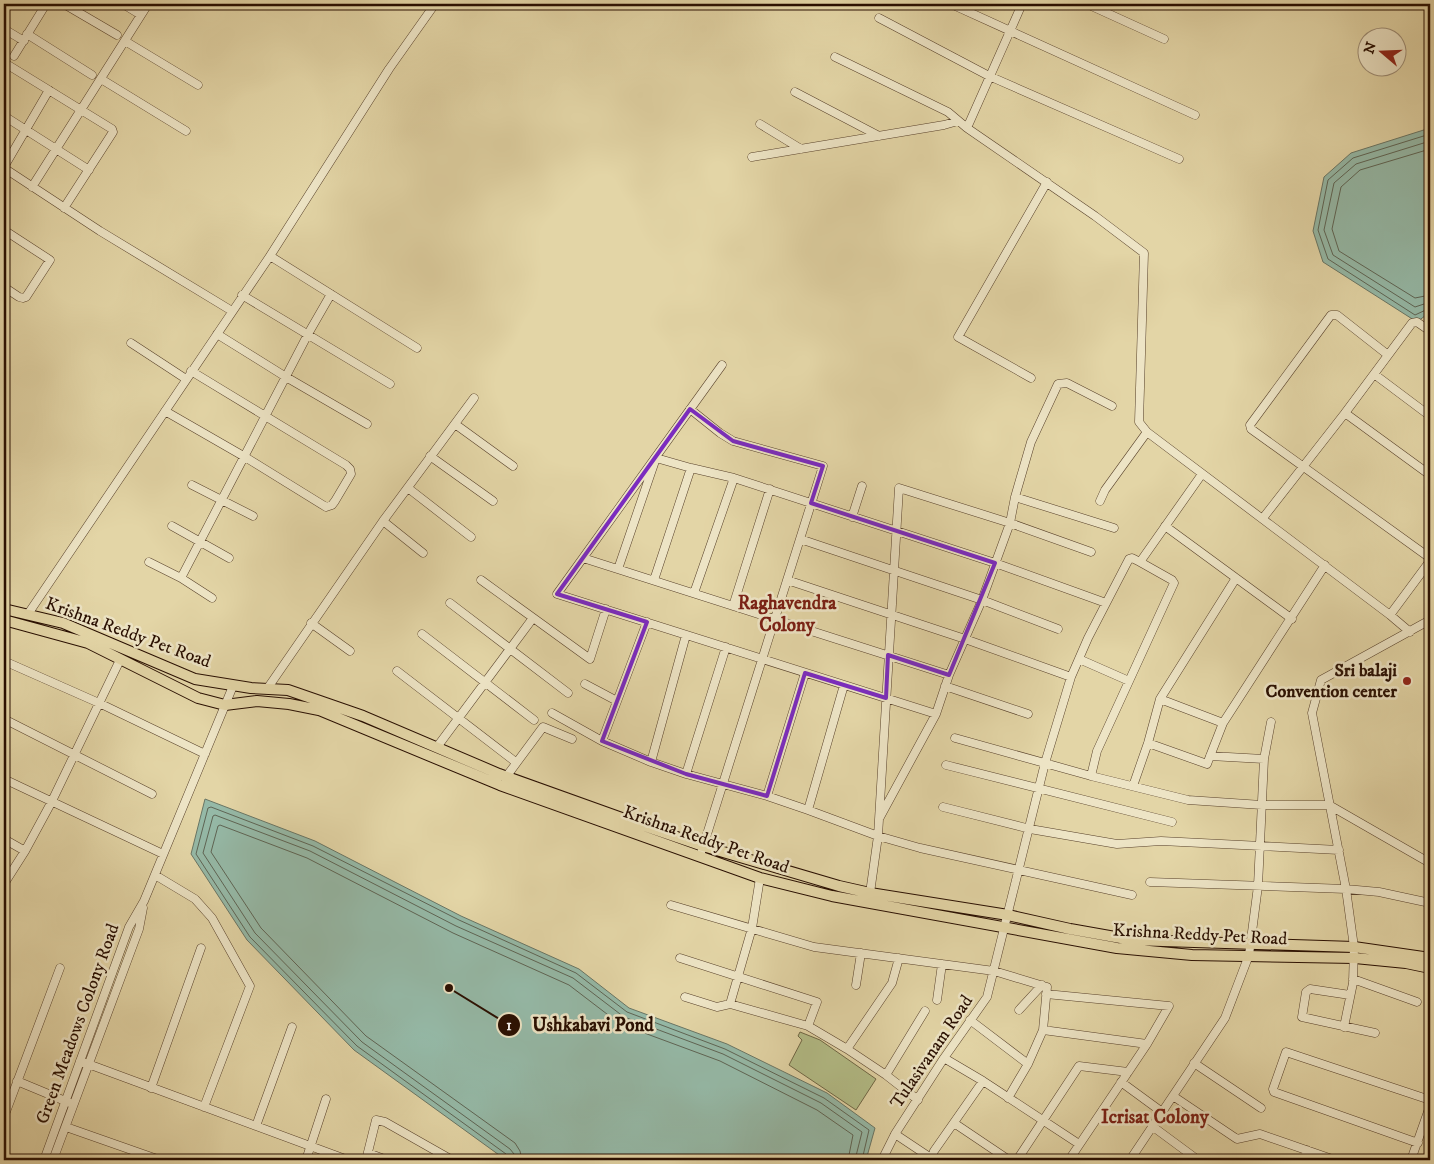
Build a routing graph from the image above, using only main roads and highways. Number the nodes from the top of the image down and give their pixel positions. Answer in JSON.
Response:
{"nodes":[{"id":1,"x":4,"y":609,"type":"edge"},
{"id":2,"x":4,"y":620,"type":"edge"},
{"id":3,"x":191,"y":678,"type":"junction"},
{"id":4,"x":185,"y":693,"type":"junction"},
{"id":5,"x":1354,"y":953,"type":"junction"},
{"id":6,"x":1430,"y":958,"type":"edge"},
{"id":7,"x":1430,"y":968,"type":"edge"}],
"edges":[{"from":1,"to":3,"type":"main road","name":"Krishna Reddy Pet Road"},
{"from":2,"to":4,"type":"main road","name":"Krishna Reddy Pet Road"},
{"from":3,"to":4,"type":"main road"},
{"from":3,"to":5,"type":"main road","name":"Krishna Reddy Pet Road"},
{"from":4,"to":5,"type":"main road","name":"Krishna Reddy Pet Road"},
{"from":5,"to":6,"type":"main road","name":"Krishna Reddy Pet Road"},
{"from":5,"to":7,"type":"main road","name":"Krishna Reddy Pet Road"}]}
